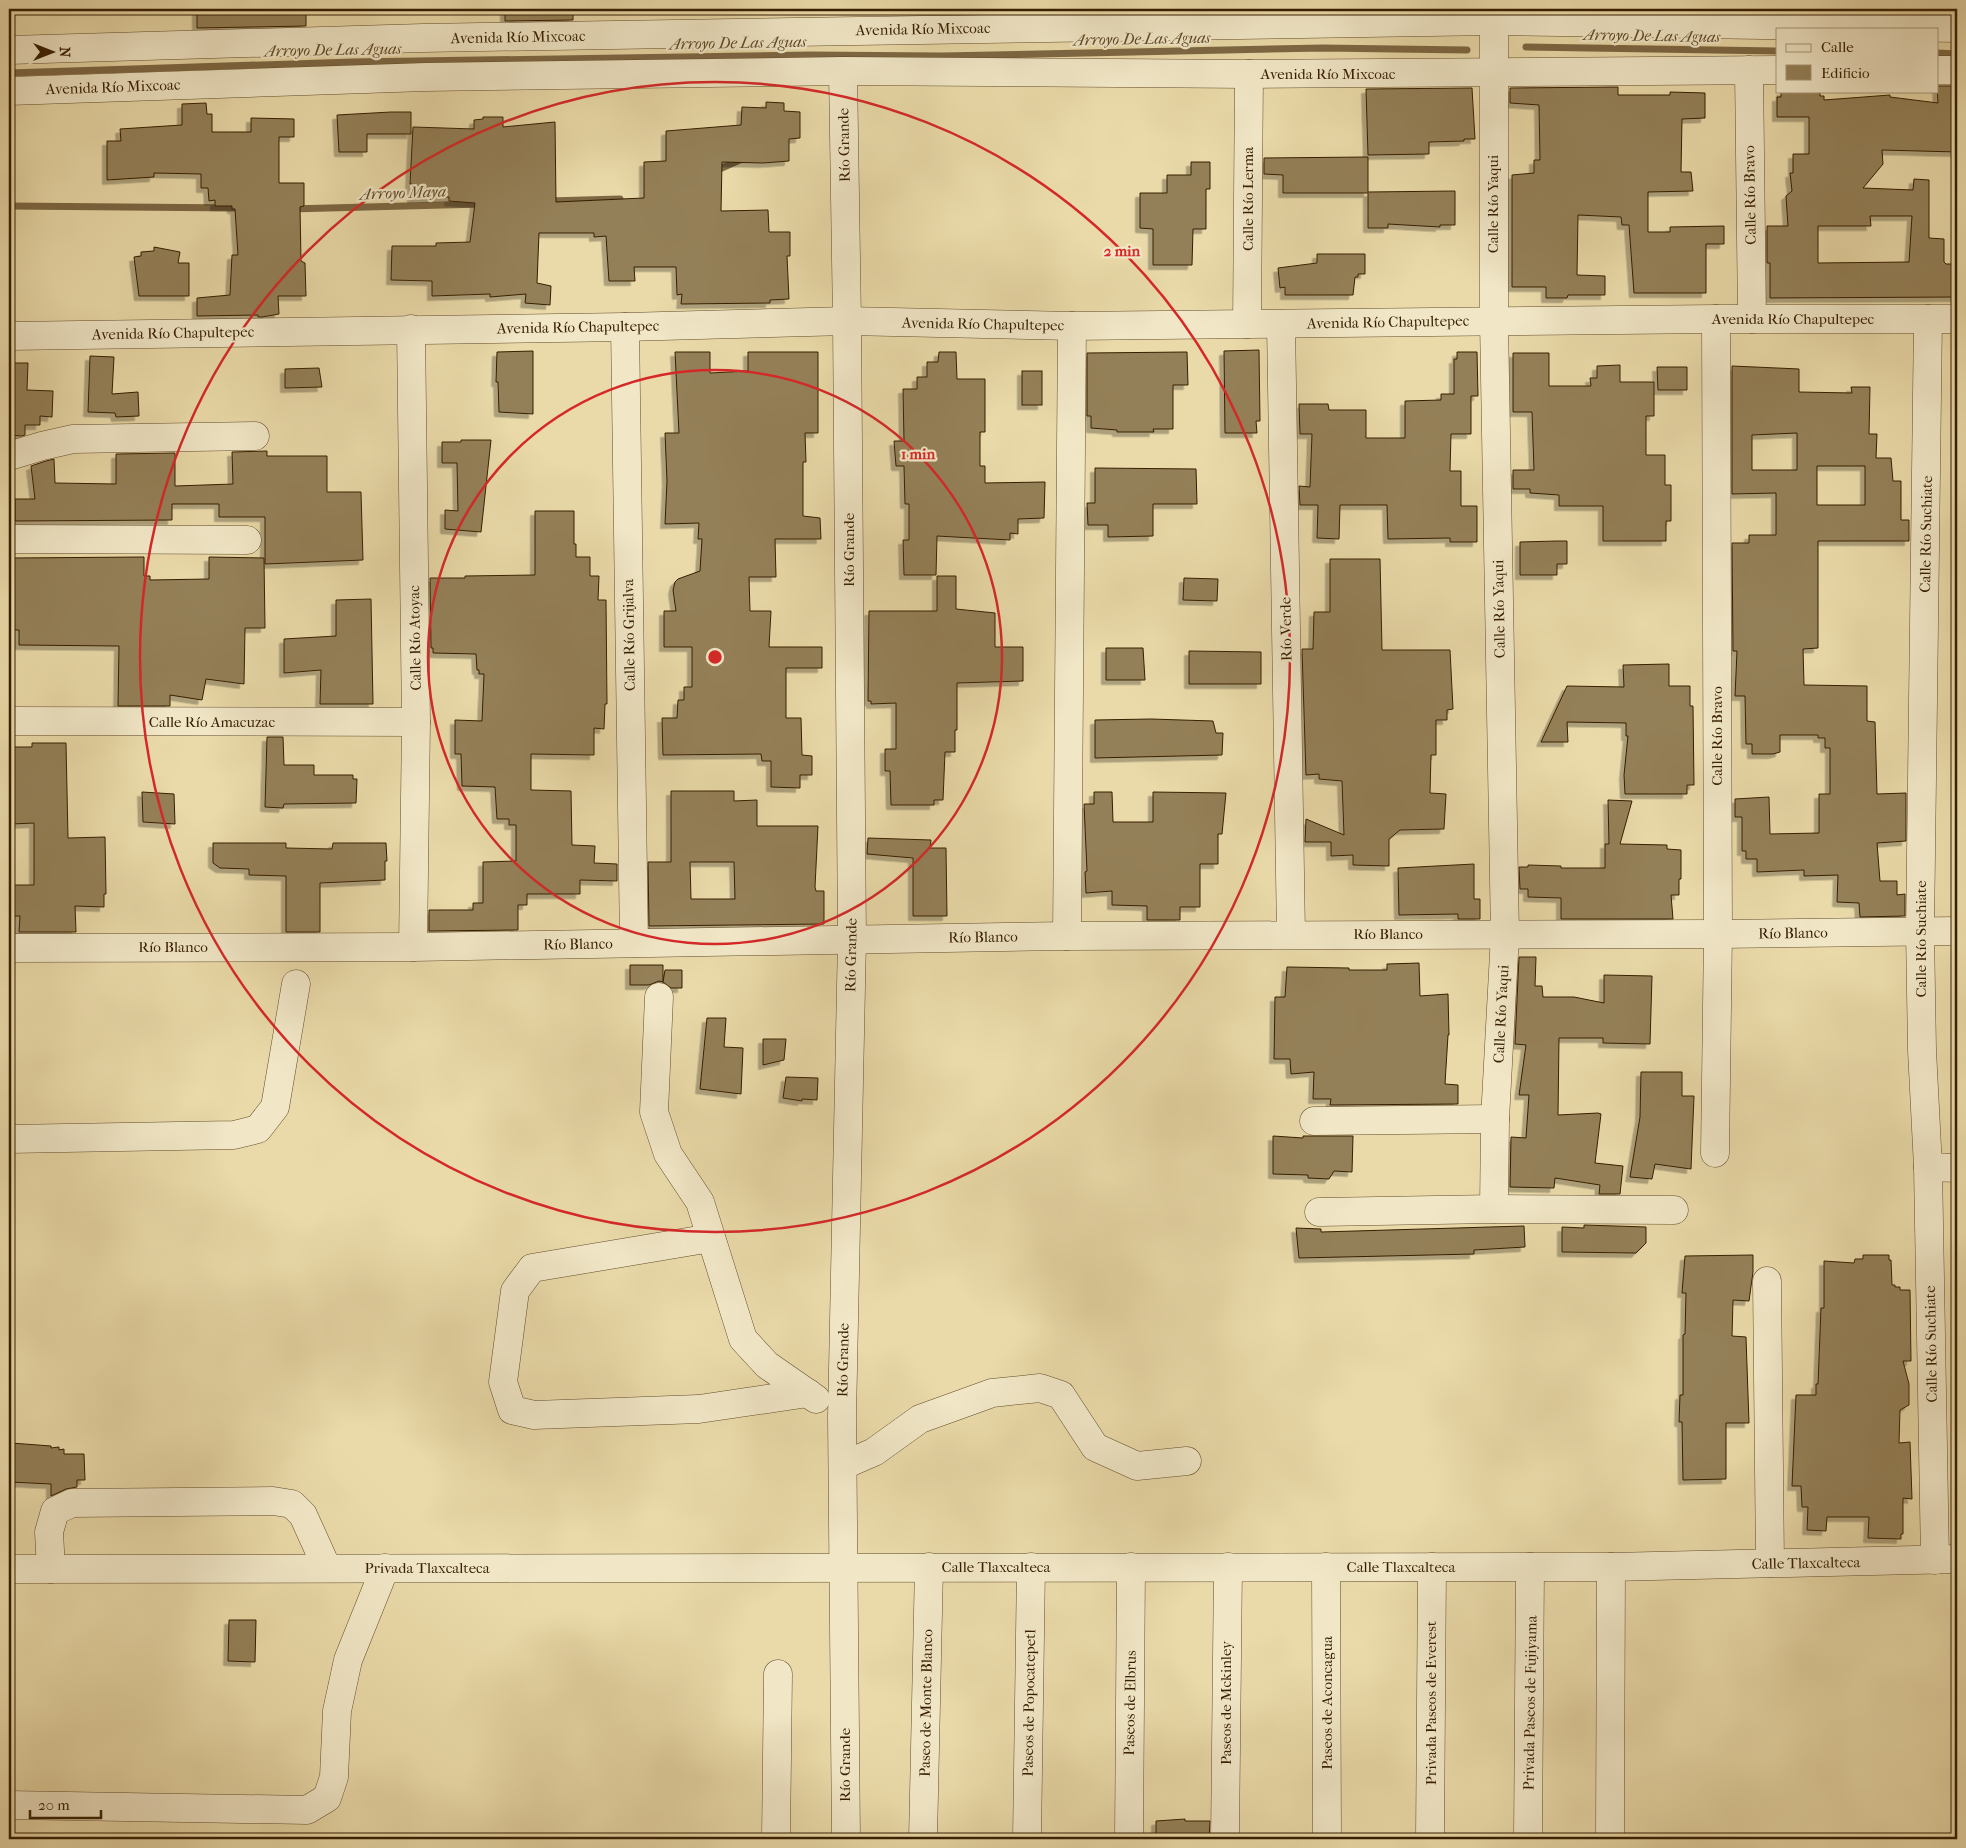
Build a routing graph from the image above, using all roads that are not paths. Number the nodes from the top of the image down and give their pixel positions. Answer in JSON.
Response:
{"nodes":[{"id":1,"x":1494,"y":15,"type":"edge"},
{"id":2,"x":841,"y":20,"type":"edge"},
{"id":3,"x":1957,"y":28,"type":"edge"},
{"id":4,"x":9,"y":50,"type":"edge"},
{"id":5,"x":1749,"y":70,"type":"junction"},
{"id":6,"x":1776,"y":70,"type":"edge"},
{"id":7,"x":1938,"y":70,"type":"edge"},
{"id":8,"x":1957,"y":70,"type":"edge"},
{"id":9,"x":843,"y":71,"type":"junction"},
{"id":10,"x":1492,"y":73,"type":"junction"},
{"id":11,"x":1249,"y":74,"type":"junction"},
{"id":12,"x":9,"y":90,"type":"edge"},
{"id":13,"x":1716,"y":319,"type":"junction"},
{"id":14,"x":1752,"y":319,"type":"junction"},
{"id":15,"x":1928,"y":319,"type":"junction"},
{"id":16,"x":1957,"y":319,"type":"edge"},
{"id":17,"x":848,"y":321,"type":"junction"},
{"id":18,"x":1494,"y":321,"type":"junction"},
{"id":19,"x":1247,"y":324,"type":"junction"},
{"id":20,"x":1281,"y":324,"type":"junction"},
{"id":21,"x":1072,"y":326,"type":"junction"},
{"id":22,"x":625,"y":327,"type":"junction"},
{"id":23,"x":411,"y":329,"type":"junction"},
{"id":24,"x":9,"y":336,"type":"edge"},
{"id":25,"x":255,"y":436,"type":"dead end"},
{"id":26,"x":9,"y":456,"type":"edge"},
{"id":27,"x":9,"y":539,"type":"edge"},
{"id":28,"x":248,"y":540,"type":"dead end"},
{"id":29,"x":9,"y":721,"type":"edge"},
{"id":30,"x":416,"y":722,"type":"junction"},
{"id":31,"x":1957,"y":931,"type":"edge"},
{"id":32,"x":1920,"y":932,"type":"junction"},
{"id":33,"x":1291,"y":934,"type":"junction"},
{"id":34,"x":1505,"y":934,"type":"junction"},
{"id":35,"x":1718,"y":934,"type":"junction"},
{"id":36,"x":1067,"y":936,"type":"junction"},
{"id":37,"x":852,"y":939,"type":"junction"},
{"id":38,"x":634,"y":943,"type":"junction"},
{"id":39,"x":413,"y":947,"type":"junction"},
{"id":40,"x":9,"y":948,"type":"edge"},
{"id":41,"x":296,"y":984,"type":"dead end"},
{"id":42,"x":659,"y":997,"type":"dead end"},
{"id":43,"x":1495,"y":1119,"type":"junction"},
{"id":44,"x":1314,"y":1121,"type":"dead end"},
{"id":45,"x":9,"y":1139,"type":"edge"},
{"id":46,"x":1715,"y":1153,"type":"dead end"},
{"id":47,"x":1928,"y":1166,"type":"junction"},
{"id":48,"x":1957,"y":1168,"type":"edge"},
{"id":49,"x":1494,"y":1209,"type":"junction"},
{"id":50,"x":1674,"y":1210,"type":"dead end"},
{"id":51,"x":1319,"y":1212,"type":"dead end"},
{"id":52,"x":711,"y":1238,"type":"junction"},
{"id":53,"x":1768,"y":1281,"type":"dead end"},
{"id":54,"x":808,"y":1393,"type":"junction"},
{"id":55,"x":842,"y":1417,"type":"junction"},
{"id":56,"x":1186,"y":1461,"type":"dead end"},
{"id":57,"x":844,"y":1465,"type":"junction"},
{"id":58,"x":1946,"y":1560,"type":"edge"},
{"id":59,"x":1770,"y":1563,"type":"junction"},
{"id":60,"x":844,"y":1567,"type":"junction"},
{"id":61,"x":929,"y":1567,"type":"junction"},
{"id":62,"x":1031,"y":1567,"type":"junction"},
{"id":63,"x":1131,"y":1567,"type":"junction"},
{"id":64,"x":1228,"y":1567,"type":"junction"},
{"id":65,"x":1326,"y":1567,"type":"junction"},
{"id":66,"x":1432,"y":1567,"type":"junction"},
{"id":67,"x":1530,"y":1567,"type":"junction"},
{"id":68,"x":1611,"y":1567,"type":"junction"},
{"id":69,"x":327,"y":1568,"type":"junction"},
{"id":70,"x":384,"y":1568,"type":"junction"},
{"id":71,"x":9,"y":1569,"type":"edge"},
{"id":72,"x":51,"y":1569,"type":"junction"},
{"id":73,"x":778,"y":1674,"type":"dead end"},
{"id":74,"x":9,"y":1806,"type":"edge"},
{"id":75,"x":776,"y":1839,"type":"edge"},
{"id":76,"x":846,"y":1839,"type":"edge"},
{"id":77,"x":923,"y":1839,"type":"edge"},
{"id":78,"x":1027,"y":1839,"type":"edge"},
{"id":79,"x":1129,"y":1839,"type":"edge"},
{"id":80,"x":1226,"y":1839,"type":"edge"},
{"id":81,"x":1327,"y":1839,"type":"edge"},
{"id":82,"x":1430,"y":1839,"type":"edge"},
{"id":83,"x":1528,"y":1839,"type":"edge"},
{"id":84,"x":1610,"y":1839,"type":"edge"}],
"edges":[{"from":1,"to":2,"type":"street","name":"Avenida Río Mixcoac"},
{"from":1,"to":3,"type":"street","name":"Avenida Río Mixcoac"},
{"from":1,"to":10,"type":"street","name":"Calle Río Yaqui"},
{"from":2,"to":4,"type":"street","name":"Avenida Río Mixcoac"},
{"from":5,"to":6,"type":"street","name":"Avenida Río Mixcoac"},
{"from":5,"to":10,"type":"street","name":"Avenida Río Mixcoac"},
{"from":5,"to":14,"type":"street","name":"Calle Río Bravo"},
{"from":7,"to":8,"type":"street"},
{"from":9,"to":11,"type":"street","name":"Avenida Río Mixcoac"},
{"from":9,"to":12,"type":"street","name":"Avenida Río Mixcoac"},
{"from":9,"to":17,"type":"street","name":"Río Grande"},
{"from":10,"to":11,"type":"street","name":"Avenida Río Mixcoac"},
{"from":10,"to":18,"type":"street","name":"Calle Río Yaqui"},
{"from":11,"to":19,"type":"street","name":"Calle Río Lerma"},
{"from":13,"to":14,"type":"street","name":"Avenida Río Chapultepec"},
{"from":13,"to":18,"type":"street","name":"Avenida Río Chapultepec"},
{"from":13,"to":35,"type":"street","name":"Calle Río Bravo"},
{"from":14,"to":15,"type":"street","name":"Avenida Río Chapultepec"},
{"from":15,"to":16,"type":"street","name":"Avenida Río Chapultepec"},
{"from":15,"to":32,"type":"street","name":"Calle Río Suchiate"},
{"from":17,"to":21,"type":"street","name":"Avenida Río Chapultepec"},
{"from":17,"to":22,"type":"street","name":"Avenida Río Chapultepec"},
{"from":17,"to":37,"type":"street","name":"Río Grande"},
{"from":18,"to":20,"type":"street","name":"Avenida Río Chapultepec"},
{"from":18,"to":34,"type":"street","name":"Calle Río Yaqui"},
{"from":19,"to":20,"type":"street","name":"Avenida Río Chapultepec"},
{"from":19,"to":21,"type":"street","name":"Avenida Río Chapultepec"},
{"from":20,"to":33,"type":"street","name":"Río Verde"},
{"from":21,"to":36,"type":"street"},
{"from":22,"to":23,"type":"street","name":"Avenida Río Chapultepec"},
{"from":22,"to":38,"type":"street","name":"Calle Río Grijalva"},
{"from":23,"to":24,"type":"street","name":"Avenida Río Chapultepec"},
{"from":23,"to":30,"type":"street","name":"Calle Río Atoyac"},
{"from":25,"to":26,"type":"street"},
{"from":27,"to":28,"type":"street"},
{"from":29,"to":30,"type":"street","name":"Calle Río Amacuzac"},
{"from":30,"to":39,"type":"street","name":"Calle Río Atoyac"},
{"from":31,"to":32,"type":"street","name":"Río Blanco"},
{"from":32,"to":35,"type":"street","name":"Río Blanco"},
{"from":32,"to":47,"type":"street","name":"Calle Río Suchiate"},
{"from":33,"to":34,"type":"street","name":"Río Blanco"},
{"from":33,"to":36,"type":"street","name":"Río Blanco"},
{"from":34,"to":35,"type":"street","name":"Río Blanco"},
{"from":34,"to":43,"type":"street","name":"Calle Río Yaqui"},
{"from":35,"to":46,"type":"street","name":"Calle Río Bravo"},
{"from":36,"to":37,"type":"street","name":"Río Blanco"},
{"from":37,"to":38,"type":"street","name":"Río Blanco"},
{"from":37,"to":55,"type":"street","name":"Río Grande"},
{"from":38,"to":39,"type":"street","name":"Río Blanco"},
{"from":39,"to":40,"type":"street","name":"Río Blanco"},
{"from":41,"to":45,"type":"street"},
{"from":42,"to":52,"type":"street"},
{"from":43,"to":44,"type":"street"},
{"from":43,"to":49,"type":"street","name":"Calle Río Yaqui"},
{"from":47,"to":48,"type":"street"},
{"from":47,"to":58,"type":"street","name":"Calle Río Suchiate"},
{"from":49,"to":50,"type":"street"},
{"from":49,"to":51,"type":"street"},
{"from":52,"to":54,"type":"street"},
{"from":52,"to":54,"type":"street"},
{"from":53,"to":59,"type":"street"},
{"from":54,"to":55,"type":"street"},
{"from":55,"to":57,"type":"street","name":"Río Grande"},
{"from":56,"to":57,"type":"street"},
{"from":57,"to":60,"type":"street","name":"Río Grande"},
{"from":58,"to":59,"type":"street","name":"Calle Tlaxcalteca"},
{"from":59,"to":68,"type":"street","name":"Calle Tlaxcalteca"},
{"from":60,"to":61,"type":"street","name":"Calle Tlaxcalteca"},
{"from":60,"to":70,"type":"street","name":"Privada Tlaxcalteca"},
{"from":60,"to":76,"type":"street","name":"Río Grande"},
{"from":61,"to":62,"type":"street","name":"Calle Tlaxcalteca"},
{"from":61,"to":77,"type":"street","name":"Paseo de Monte Blanco"},
{"from":62,"to":63,"type":"street","name":"Calle Tlaxcalteca"},
{"from":62,"to":78,"type":"street","name":"Paseos de Popocatepetl"},
{"from":63,"to":64,"type":"street","name":"Calle Tlaxcalteca"},
{"from":63,"to":79,"type":"street","name":"Paseos de Elbrus"},
{"from":64,"to":65,"type":"street","name":"Calle Tlaxcalteca"},
{"from":64,"to":80,"type":"street","name":"Paseos de Mckinley"},
{"from":65,"to":66,"type":"street","name":"Calle Tlaxcalteca"},
{"from":65,"to":81,"type":"street","name":"Paseos de Aconcagua"},
{"from":66,"to":67,"type":"street","name":"Calle Tlaxcalteca"},
{"from":66,"to":82,"type":"street","name":"Privada Paseos de Everest"},
{"from":67,"to":68,"type":"street","name":"Calle Tlaxcalteca"},
{"from":67,"to":83,"type":"street","name":"Privada Paseos de Fujiyama"},
{"from":68,"to":84,"type":"street"},
{"from":69,"to":70,"type":"street","name":"Privada Tlaxcalteca"},
{"from":69,"to":72,"type":"street","name":"Privada Tlaxcalteca"},
{"from":69,"to":72,"type":"street"},
{"from":70,"to":74,"type":"street"},
{"from":71,"to":72,"type":"street","name":"Privada Tlaxcalteca"},
{"from":73,"to":75,"type":"street"}]}
